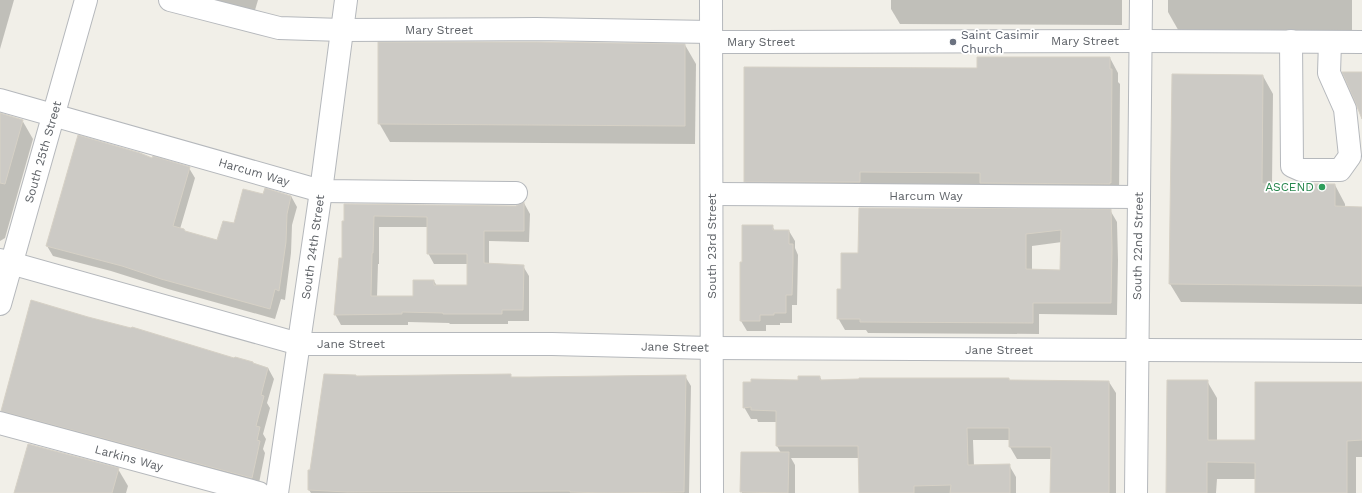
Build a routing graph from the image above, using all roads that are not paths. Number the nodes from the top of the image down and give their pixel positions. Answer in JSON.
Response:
{"nodes":[{"id":1,"x":86,"y":0,"type":"edge"},
{"id":2,"x":170,"y":0,"type":"edge"},
{"id":3,"x":346,"y":0,"type":"edge"},
{"id":4,"x":711,"y":0,"type":"edge"},
{"id":5,"x":1140,"y":0,"type":"edge"},
{"id":6,"x":342,"y":30,"type":"junction"},
{"id":7,"x":711,"y":37,"type":"junction"},
{"id":8,"x":1141,"y":41,"type":"junction"},
{"id":9,"x":1291,"y":41,"type":"junction"},
{"id":10,"x":1330,"y":42,"type":"junction"},
{"id":11,"x":1362,"y":42,"type":"edge"},
{"id":12,"x":0,"y":100,"type":"edge"},
{"id":13,"x":53,"y":115,"type":"junction"},
{"id":14,"x":321,"y":191,"type":"junction"},
{"id":15,"x":516,"y":193,"type":"dead end"},
{"id":16,"x":712,"y":194,"type":"junction"},
{"id":17,"x":1139,"y":197,"type":"junction"},
{"id":18,"x":6,"y":261,"type":"edge"},
{"id":19,"x":0,"y":304,"type":"edge"},
{"id":20,"x":299,"y":344,"type":"junction"},
{"id":21,"x":711,"y":348,"type":"junction"},
{"id":22,"x":1137,"y":350,"type":"junction"},
{"id":23,"x":1362,"y":351,"type":"edge"},
{"id":24,"x":0,"y":423,"type":"edge"},
{"id":25,"x":259,"y":493,"type":"edge"},
{"id":26,"x":276,"y":493,"type":"edge"},
{"id":27,"x":712,"y":493,"type":"edge"},
{"id":28,"x":1136,"y":493,"type":"edge"}],
"edges":[{"from":1,"to":13,"type":"street","name":"South 25th Street"},
{"from":2,"to":6,"type":"street","name":"Mary Street"},
{"from":3,"to":6,"type":"street","name":"South 24th Street"},
{"from":4,"to":7,"type":"street","name":"South 23rd Street"},
{"from":5,"to":8,"type":"street","name":"South 22nd Street"},
{"from":6,"to":7,"type":"street","name":"Mary Street"},
{"from":6,"to":14,"type":"street","name":"South 24th Street"},
{"from":7,"to":8,"type":"street","name":"Mary Street"},
{"from":7,"to":16,"type":"street","name":"South 23rd Street"},
{"from":8,"to":9,"type":"street","name":"Mary Street"},
{"from":8,"to":17,"type":"street","name":"South 22nd Street"},
{"from":9,"to":10,"type":"street","name":"Mary Street"},
{"from":9,"to":10,"type":"street"},
{"from":10,"to":11,"type":"street","name":"Mary Street"},
{"from":12,"to":13,"type":"street","name":"Harcum Way"},
{"from":13,"to":14,"type":"street","name":"Harcum Way"},
{"from":13,"to":18,"type":"street","name":"South 25th Street"},
{"from":14,"to":15,"type":"street","name":"Harcum Way"},
{"from":14,"to":20,"type":"street","name":"South 24th Street"},
{"from":16,"to":17,"type":"street","name":"Harcum Way"},
{"from":16,"to":21,"type":"street","name":"South 23rd Street"},
{"from":17,"to":22,"type":"street","name":"South 22nd Street"},
{"from":18,"to":19,"type":"street","name":"South 25th Street"},
{"from":18,"to":20,"type":"street","name":"Jane Street"},
{"from":20,"to":21,"type":"street","name":"Jane Street"},
{"from":20,"to":26,"type":"street","name":"South 24th Street"},
{"from":21,"to":22,"type":"street","name":"Jane Street"},
{"from":21,"to":27,"type":"street","name":"South 23rd Street"},
{"from":22,"to":23,"type":"street","name":"Jane Street"},
{"from":22,"to":28,"type":"street","name":"South 22nd Street"},
{"from":24,"to":25,"type":"street","name":"Larkins Way"}]}
